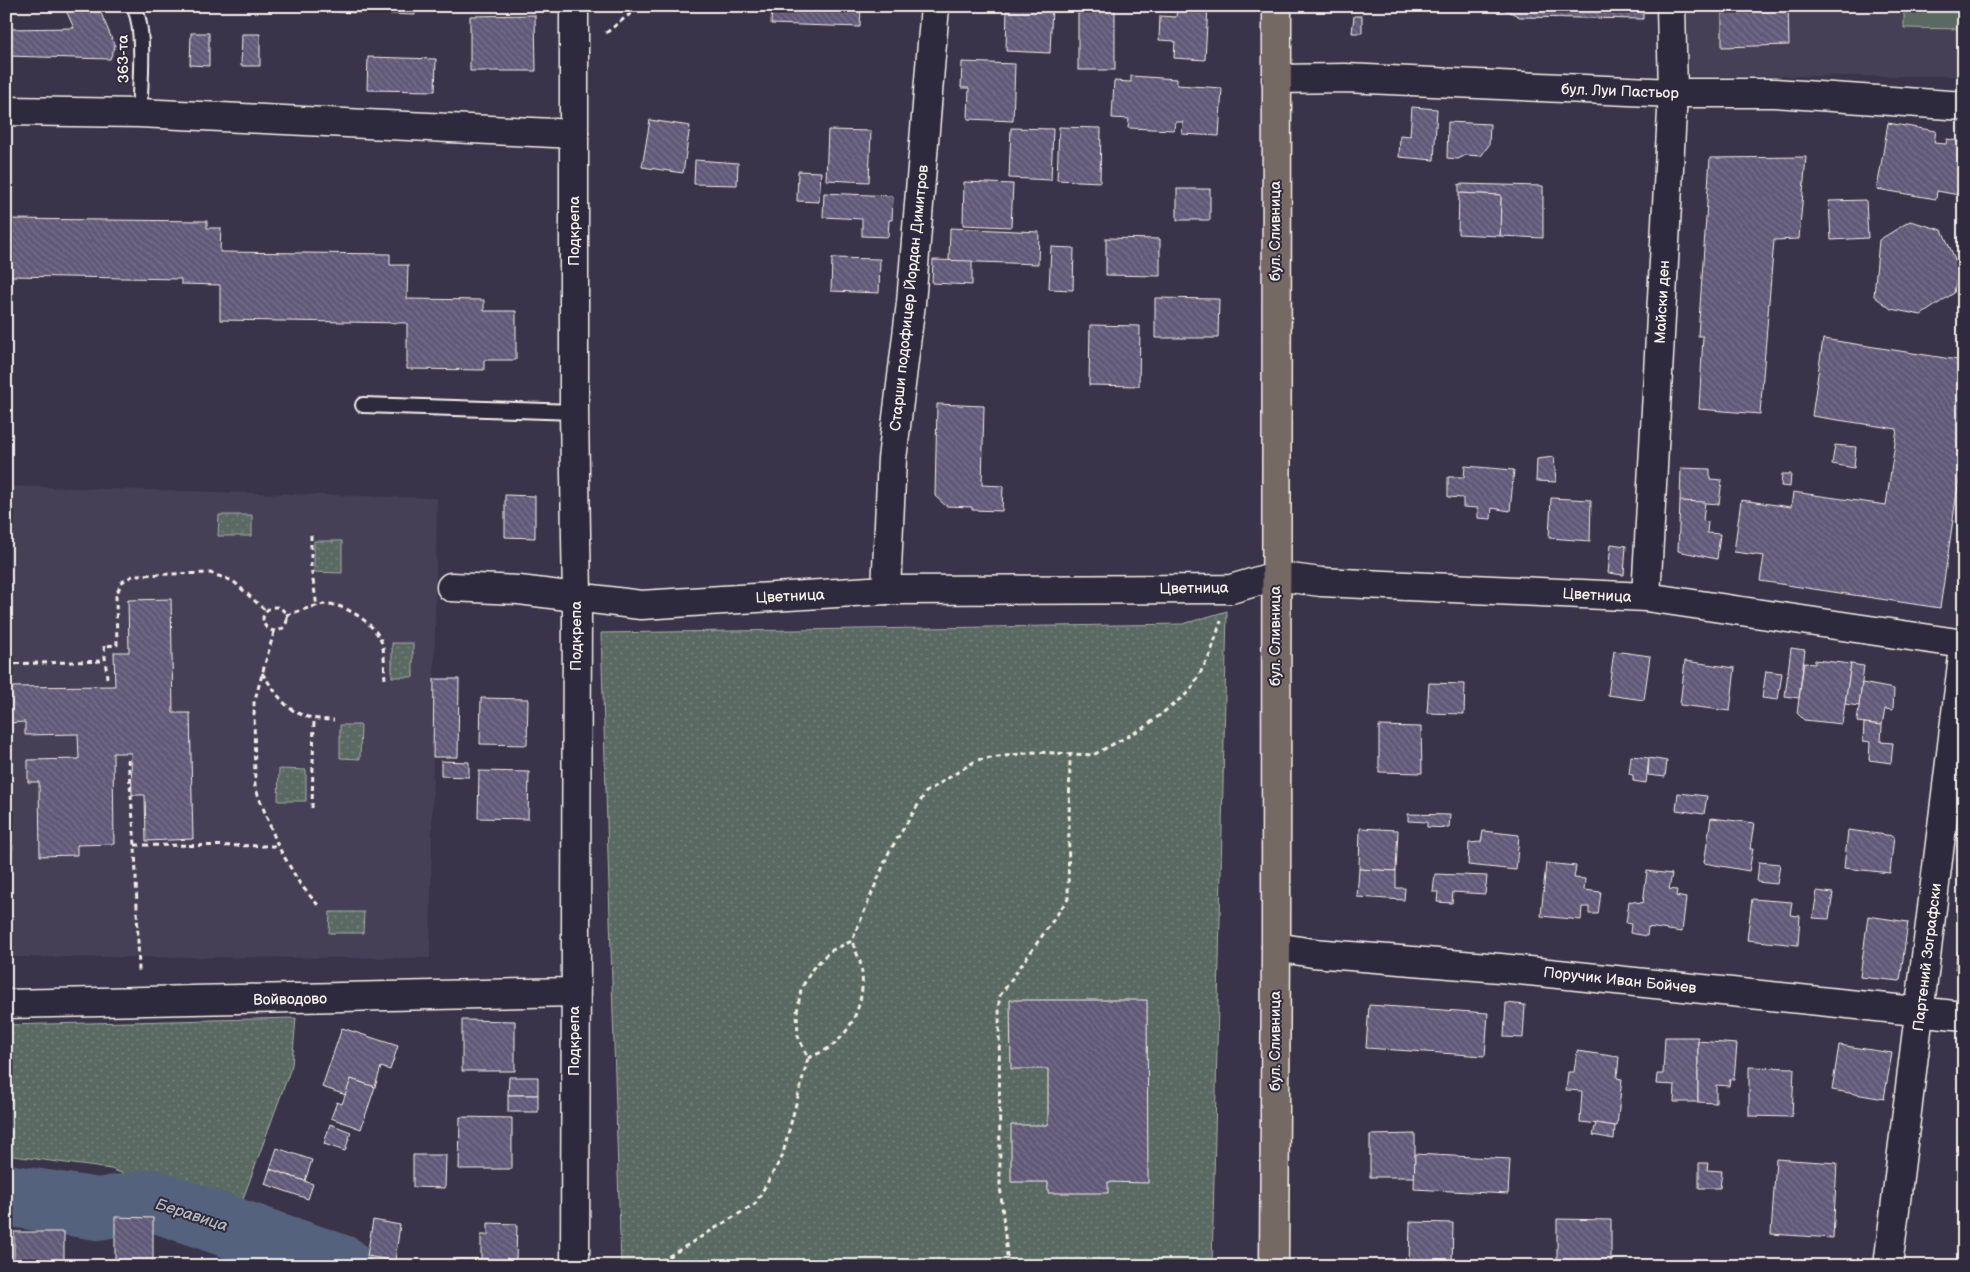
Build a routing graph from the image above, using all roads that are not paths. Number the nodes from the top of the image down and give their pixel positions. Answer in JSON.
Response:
{"nodes":[{"id":1,"x":574,"y":6,"type":"edge"},
{"id":2,"x":935,"y":6,"type":"edge"},
{"id":3,"x":1277,"y":6,"type":"edge"},
{"id":4,"x":1671,"y":6,"type":"edge"},
{"id":5,"x":138,"y":8,"type":"edge"},
{"id":6,"x":1276,"y":79,"type":"junction"},
{"id":7,"x":1673,"y":93,"type":"junction"},
{"id":8,"x":1964,"y":106,"type":"edge"},
{"id":9,"x":6,"y":111,"type":"edge"},
{"id":10,"x":139,"y":113,"type":"junction"},
{"id":11,"x":574,"y":134,"type":"junction"},
{"id":12,"x":363,"y":405,"type":"dead end"},
{"id":13,"x":574,"y":412,"type":"junction"},
{"id":14,"x":1275,"y":576,"type":"junction"},
{"id":15,"x":451,"y":587,"type":"dead end"},
{"id":16,"x":886,"y":590,"type":"junction"},
{"id":17,"x":1646,"y":597,"type":"junction"},
{"id":18,"x":577,"y":598,"type":"junction"},
{"id":19,"x":1964,"y":646,"type":"edge"},
{"id":20,"x":1276,"y":947,"type":"junction"},
{"id":21,"x":574,"y":992,"type":"junction"},
{"id":22,"x":6,"y":1004,"type":"edge"},
{"id":23,"x":1920,"y":1011,"type":"junction"},
{"id":24,"x":1964,"y":1016,"type":"edge"},
{"id":25,"x":575,"y":1266,"type":"edge"},
{"id":26,"x":1274,"y":1266,"type":"edge"},
{"id":27,"x":1888,"y":1266,"type":"edge"}],
"edges":[{"from":1,"to":11,"type":"street","name":"Подкрепа"},
{"from":2,"to":16,"type":"street","name":"Старши подофицер Йордан Димитров"},
{"from":3,"to":6,"type":"main road","name":"бул. Сливница"},
{"from":4,"to":7,"type":"street","name":"Майски ден"},
{"from":5,"to":10,"type":"lane","name":"363-та"},
{"from":6,"to":7,"type":"street","name":"бул. Луи Пастьор"},
{"from":6,"to":14,"type":"main road","name":"бул. Сливница"},
{"from":7,"to":8,"type":"street","name":"бул. Луи Пастьор"},
{"from":7,"to":17,"type":"street","name":"Майски ден"},
{"from":9,"to":10,"type":"street"},
{"from":10,"to":11,"type":"street"},
{"from":11,"to":13,"type":"street","name":"Подкрепа"},
{"from":12,"to":13,"type":"lane"},
{"from":13,"to":18,"type":"street","name":"Подкрепа"},
{"from":14,"to":16,"type":"street","name":"Цветница"},
{"from":14,"to":17,"type":"street","name":"Цветница"},
{"from":14,"to":20,"type":"main road","name":"бул. Сливница"},
{"from":15,"to":18,"type":"street","name":"Цветница"},
{"from":16,"to":18,"type":"street","name":"Цветница"},
{"from":17,"to":19,"type":"street","name":"Цветница"},
{"from":18,"to":21,"type":"street","name":"Подкрепа"},
{"from":19,"to":23,"type":"street","name":"Партений Зографски"},
{"from":20,"to":23,"type":"street","name":"Поручик Иван Бойчев"},
{"from":20,"to":26,"type":"main road","name":"бул. Сливница"},
{"from":21,"to":22,"type":"street","name":"Войводово"},
{"from":21,"to":25,"type":"street","name":"Подкрепа"},
{"from":23,"to":24,"type":"street","name":"Поручик Иван Бойчев"},
{"from":23,"to":27,"type":"street","name":"Партений Зографски"}]}
